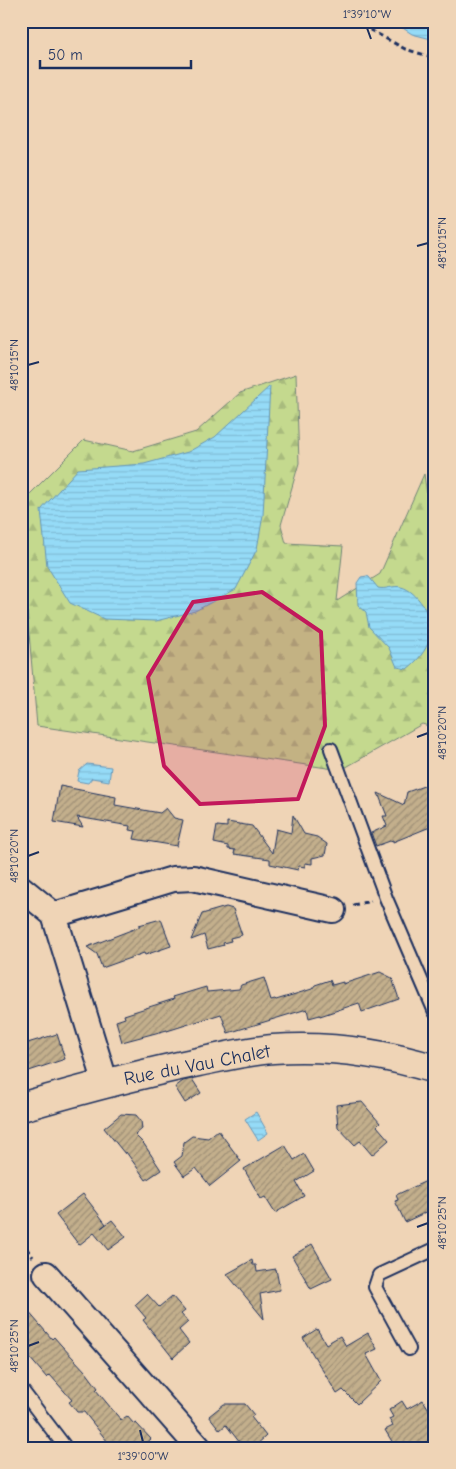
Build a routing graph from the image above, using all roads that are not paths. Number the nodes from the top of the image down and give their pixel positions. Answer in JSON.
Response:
{"nodes":[{"id":1,"x":331,"y":749,"type":"dead end"},
{"id":2,"x":21,"y":888,"type":"edge"},
{"id":3,"x":333,"y":910,"type":"road end"},
{"id":4,"x":54,"y":915,"type":"junction"},
{"id":5,"x":435,"y":1012,"type":"edge"},
{"id":6,"x":435,"y":1069,"type":"edge"},
{"id":7,"x":106,"y":1084,"type":"junction"},
{"id":8,"x":21,"y":1107,"type":"edge"},
{"id":9,"x":435,"y":1249,"type":"edge"},
{"id":10,"x":46,"y":1274,"type":"dead end"},
{"id":11,"x":409,"y":1349,"type":"dead end"},
{"id":12,"x":21,"y":1389,"type":"edge"},
{"id":13,"x":66,"y":1448,"type":"edge"},
{"id":14,"x":199,"y":1448,"type":"edge"}],
"edges":[{"from":1,"to":5,"type":"lane"},
{"from":2,"to":4,"type":"street"},
{"from":3,"to":4,"type":"street"},
{"from":4,"to":7,"type":"street"},
{"from":6,"to":7,"type":"street","name":"Rue du Vau Chalet"},
{"from":7,"to":8,"type":"street","name":"Rue du Vau Chalet"},
{"from":9,"to":11,"type":"lane"},
{"from":10,"to":14,"type":"street"},
{"from":12,"to":13,"type":"lane"}]}
